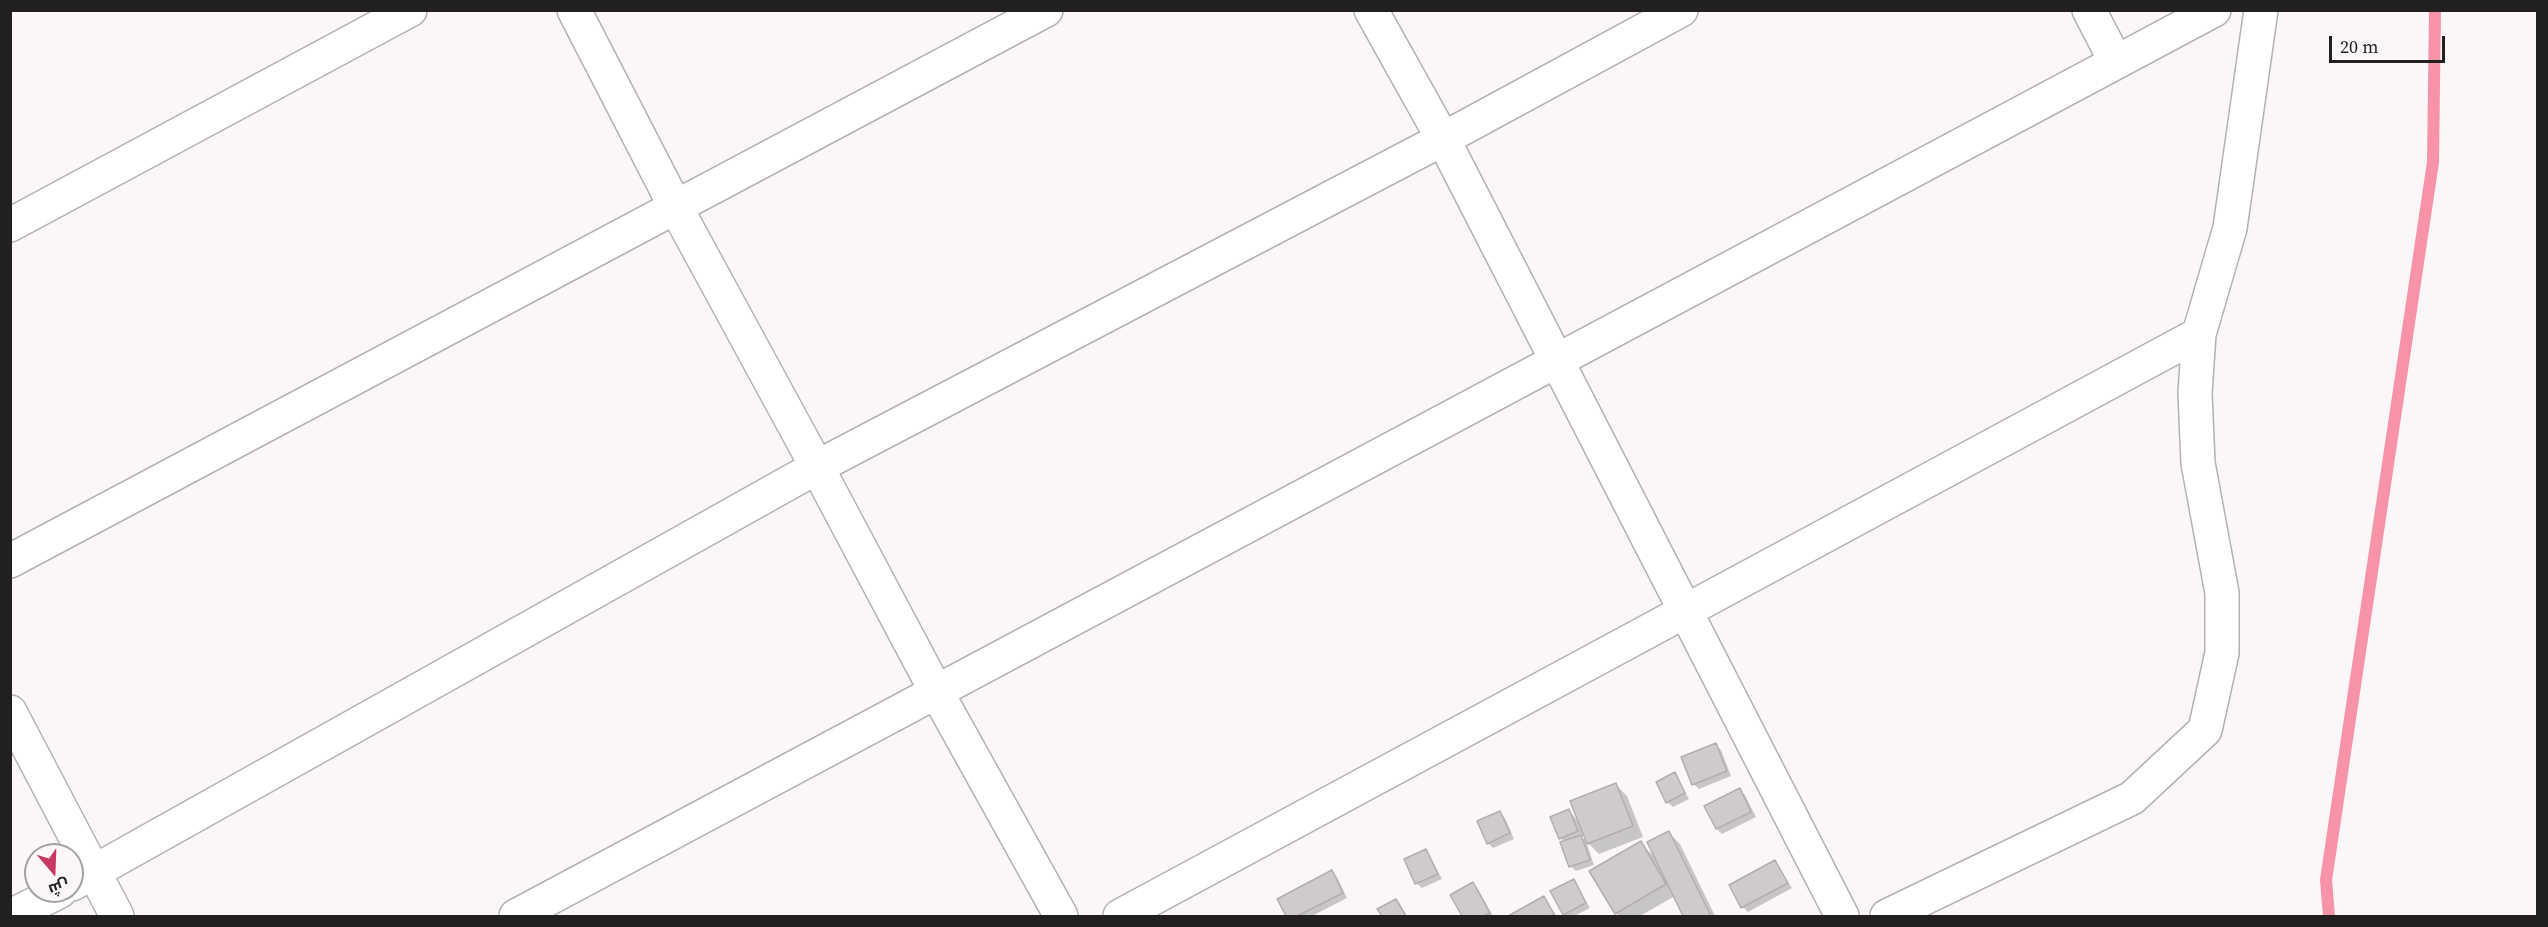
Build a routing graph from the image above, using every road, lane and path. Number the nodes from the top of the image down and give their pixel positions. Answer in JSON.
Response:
{"nodes":[{"id":1,"x":410,"y":10,"type":"edge"},
{"id":2,"x":574,"y":10,"type":"edge"},
{"id":3,"x":1046,"y":10,"type":"edge"},
{"id":4,"x":1371,"y":10,"type":"edge"},
{"id":5,"x":1682,"y":10,"type":"edge"},
{"id":6,"x":2089,"y":10,"type":"edge"},
{"id":7,"x":2214,"y":10,"type":"edge"},
{"id":8,"x":2261,"y":10,"type":"edge"},
{"id":9,"x":1004,"y":21,"type":"edge"},
{"id":10,"x":2116,"y":62,"type":"junction"},
{"id":11,"x":1443,"y":140,"type":"junction"},
{"id":12,"x":675,"y":206,"type":"junction"},
{"id":13,"x":10,"y":225,"type":"edge"},
{"id":14,"x":2199,"y":334,"type":"junction"},
{"id":15,"x":1557,"y":360,"type":"junction"},
{"id":16,"x":818,"y":467,"type":"junction"},
{"id":17,"x":10,"y":561,"type":"edge"},
{"id":18,"x":1684,"y":610,"type":"junction"},
{"id":19,"x":936,"y":691,"type":"junction"},
{"id":20,"x":10,"y":712,"type":"edge"},
{"id":21,"x":67,"y":843,"type":"edge"},
{"id":22,"x":84,"y":878,"type":"edge"},
{"id":23,"x":84,"y":880,"type":"edge"},
{"id":24,"x":36,"y":903,"type":"edge"},
{"id":25,"x":11,"y":916,"type":"edge"},
{"id":26,"x":117,"y":916,"type":"edge"},
{"id":27,"x":516,"y":916,"type":"edge"},
{"id":28,"x":1061,"y":916,"type":"edge"},
{"id":29,"x":1120,"y":916,"type":"edge"},
{"id":30,"x":1842,"y":916,"type":"edge"},
{"id":31,"x":1887,"y":916,"type":"edge"}],
"edges":[{"from":1,"to":13,"type":"street"},
{"from":2,"to":12,"type":"street"},
{"from":3,"to":9,"type":"street"},
{"from":4,"to":11,"type":"street"},
{"from":5,"to":11,"type":"street"},
{"from":6,"to":10,"type":"street"},
{"from":7,"to":10,"type":"street"},
{"from":8,"to":14,"type":"street"},
{"from":9,"to":12,"type":"street"},
{"from":10,"to":15,"type":"street"},
{"from":11,"to":15,"type":"street"},
{"from":11,"to":16,"type":"street"},
{"from":12,"to":16,"type":"street"},
{"from":12,"to":17,"type":"street"},
{"from":14,"to":18,"type":"street"},
{"from":14,"to":31,"type":"street"},
{"from":15,"to":18,"type":"street"},
{"from":15,"to":19,"type":"street"},
{"from":16,"to":19,"type":"street"},
{"from":16,"to":22,"type":"street"},
{"from":18,"to":29,"type":"street"},
{"from":18,"to":30,"type":"street"},
{"from":19,"to":27,"type":"street"},
{"from":19,"to":28,"type":"street"},
{"from":20,"to":21,"type":"street"},
{"from":23,"to":26,"type":"street"},
{"from":24,"to":25,"type":"street"}]}
